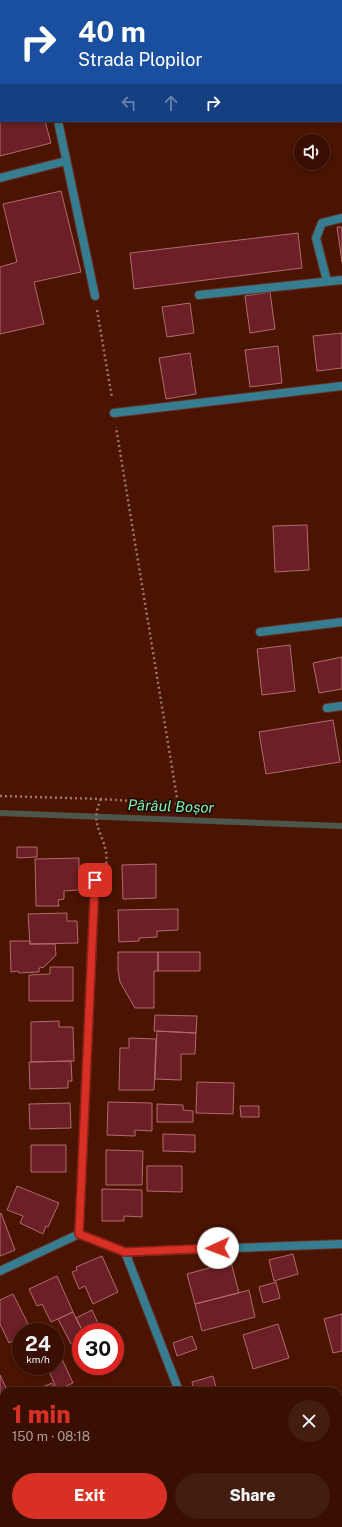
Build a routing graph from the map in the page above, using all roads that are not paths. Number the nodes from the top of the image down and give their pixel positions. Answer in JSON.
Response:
{"nodes":[{"id":1,"x":58,"y":122,"type":"edge"},
{"id":2,"x":66,"y":161,"type":"junction"},
{"id":3,"x":0,"y":178,"type":"edge"},
{"id":4,"x":342,"y":218,"type":"edge"},
{"id":5,"x":342,"y":280,"type":"edge"},
{"id":6,"x":327,"y":281,"type":"junction"},
{"id":7,"x":199,"y":295,"type":"dead end"},
{"id":8,"x":95,"y":296,"type":"road end"},
{"id":9,"x":342,"y":386,"type":"edge"},
{"id":10,"x":114,"y":413,"type":"road end"},
{"id":11,"x":342,"y":622,"type":"edge"},
{"id":12,"x":260,"y":632,"type":"dead end"},
{"id":13,"x":342,"y":706,"type":"edge"},
{"id":14,"x":327,"y":708,"type":"dead end"},
{"id":15,"x":95,"y":880,"type":"road end"},
{"id":16,"x":79,"y":1234,"type":"junction"},
{"id":17,"x":342,"y":1244,"type":"edge"},
{"id":18,"x":125,"y":1252,"type":"junction"},
{"id":19,"x":0,"y":1271,"type":"edge"},
{"id":20,"x":177,"y":1387,"type":"edge"}],
"edges":[{"from":1,"to":2,"type":"street"},
{"from":2,"to":3,"type":"street"},
{"from":2,"to":8,"type":"street"},
{"from":4,"to":6,"type":"street"},
{"from":5,"to":6,"type":"street"},
{"from":6,"to":7,"type":"street"},
{"from":9,"to":10,"type":"street"},
{"from":11,"to":12,"type":"street"},
{"from":13,"to":14,"type":"street"},
{"from":15,"to":16,"type":"street"},
{"from":16,"to":18,"type":"street"},
{"from":16,"to":19,"type":"street"},
{"from":17,"to":18,"type":"street"},
{"from":18,"to":20,"type":"street"}]}
